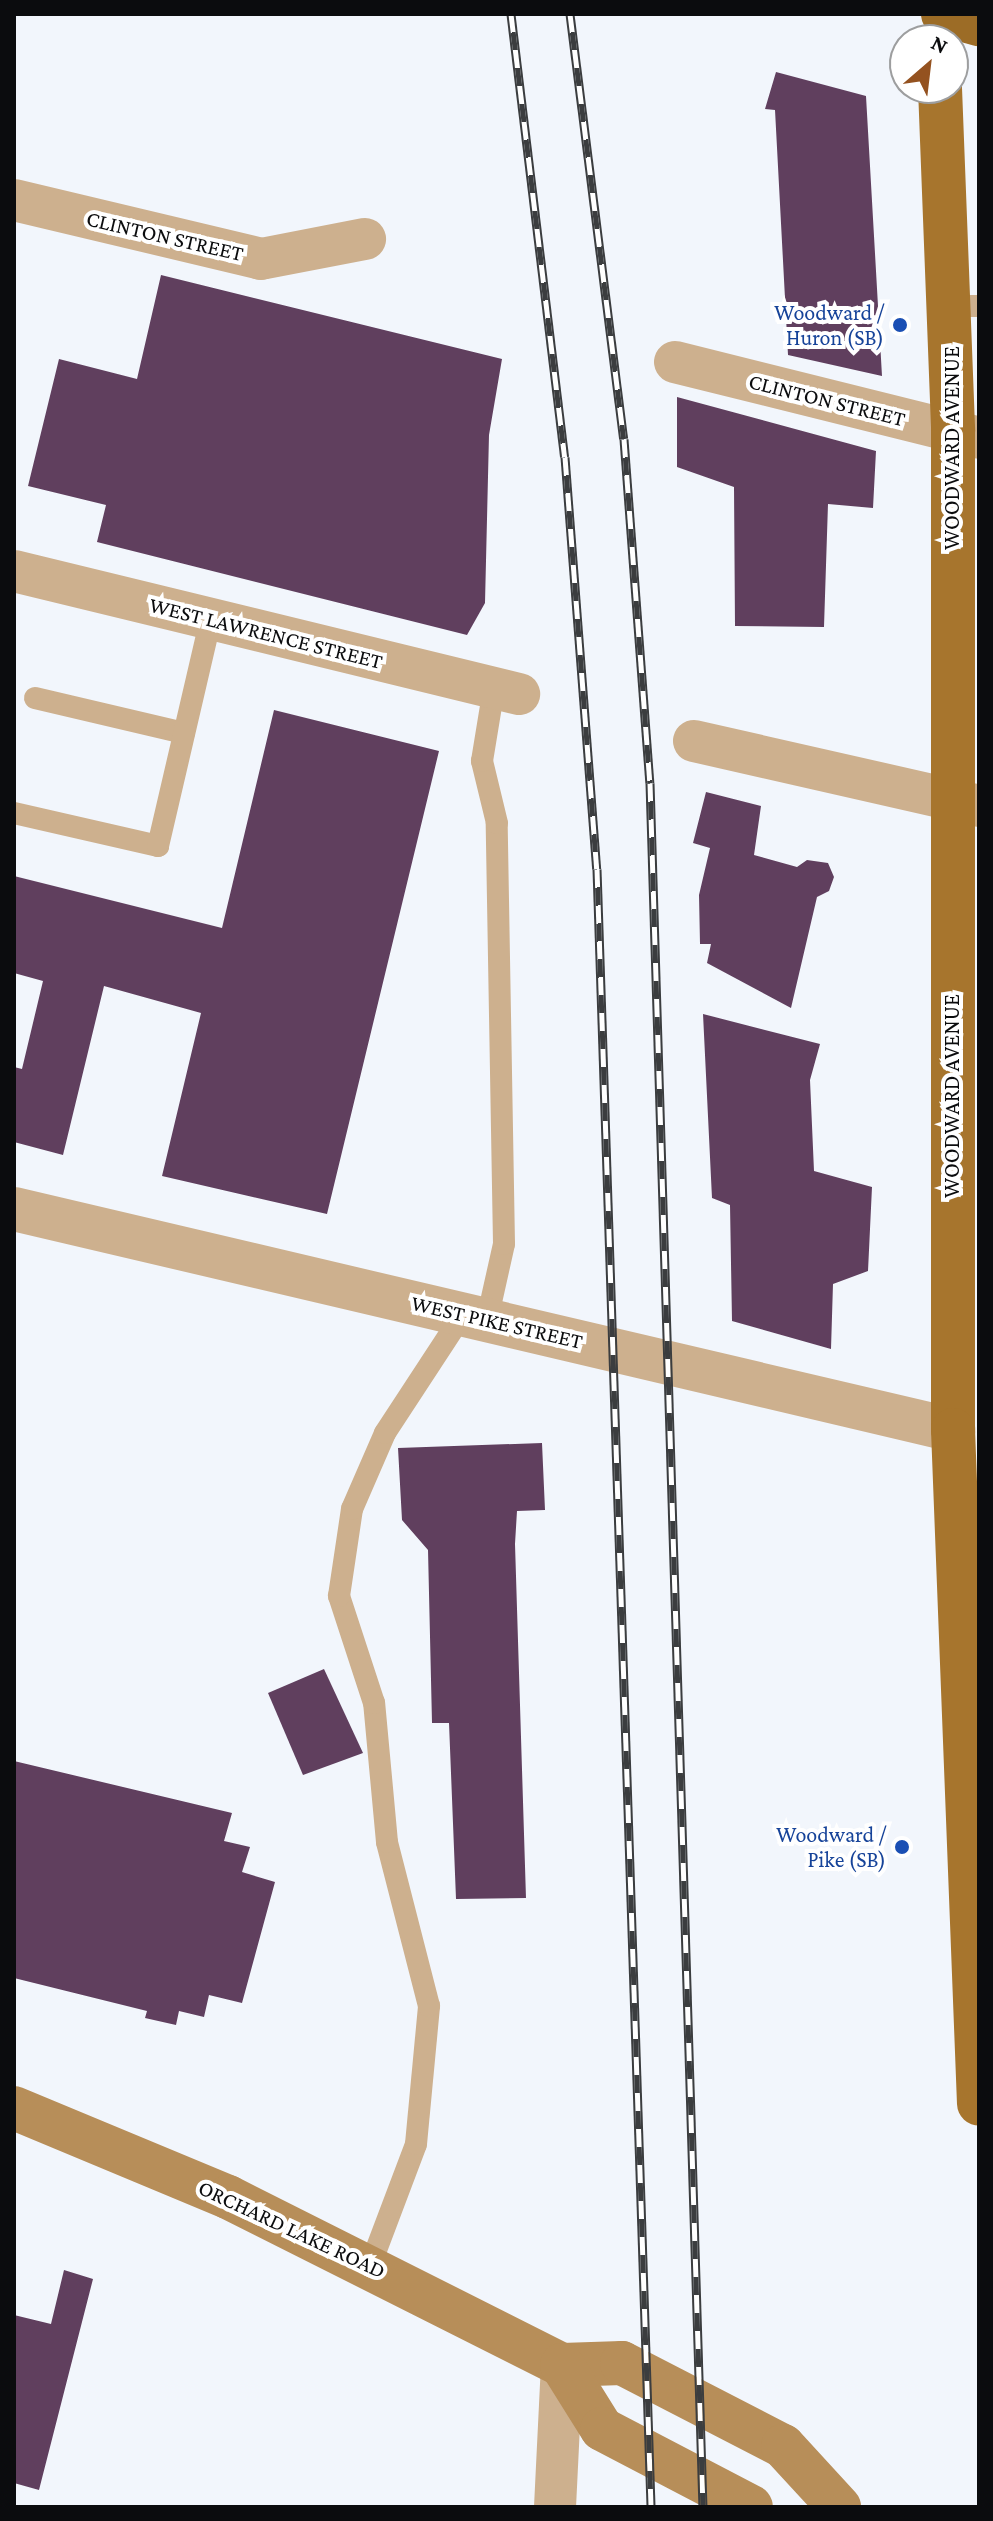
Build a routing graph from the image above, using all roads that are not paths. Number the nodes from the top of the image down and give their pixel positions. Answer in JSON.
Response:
{"nodes":[{"id":1,"x":943,"y":14,"type":"edge"},
{"id":2,"x":979,"y":24,"type":"edge"},
{"id":3,"x":942,"y":104,"type":"edge"},
{"id":4,"x":14,"y":200,"type":"edge"},
{"id":5,"x":365,"y":239,"type":"dead end"},
{"id":6,"x":965,"y":306,"type":"edge"},
{"id":7,"x":675,"y":362,"type":"dead end"},
{"id":8,"x":966,"y":435,"type":"edge"},
{"id":9,"x":14,"y":571,"type":"edge"},
{"id":10,"x":211,"y":619,"type":"junction"},
{"id":11,"x":507,"y":691,"type":"joint"},
{"id":12,"x":35,"y":698,"type":"dead end"},
{"id":13,"x":184,"y":733,"type":"junction"},
{"id":14,"x":694,"y":741,"type":"dead end"},
{"id":15,"x":965,"y":803,"type":"edge"},
{"id":16,"x":14,"y":813,"type":"edge"},
{"id":17,"x":14,"y":1209,"type":"edge"},
{"id":18,"x":475,"y":1317,"type":"junction"},
{"id":19,"x":966,"y":1433,"type":"edge"},
{"id":20,"x":979,"y":2103,"type":"edge"},
{"id":21,"x":14,"y":2108,"type":"edge"},
{"id":22,"x":370,"y":2266,"type":"junction"},
{"id":23,"x":562,"y":2365,"type":"junction"},
{"id":24,"x":555,"y":2507,"type":"edge"},
{"id":25,"x":751,"y":2507,"type":"edge"},
{"id":26,"x":839,"y":2507,"type":"edge"}],
"edges":[{"from":1,"to":2,"type":"highway"},
{"from":3,"to":6,"type":"main road","name":"WOODWARD AVENUE"},
{"from":4,"to":5,"type":"street","name":"CLINTON STREET"},
{"from":6,"to":8,"type":"main road","name":"WOODWARD AVENUE"},
{"from":7,"to":8,"type":"street","name":"CLINTON STREET"},
{"from":8,"to":15,"type":"main road","name":"WOODWARD AVENUE"},
{"from":9,"to":10,"type":"street","name":"WEST LAWRENCE STREET"},
{"from":10,"to":11,"type":"street","name":"WEST LAWRENCE STREET"},
{"from":10,"to":13,"type":"lane"},
{"from":11,"to":18,"type":"lane"},
{"from":12,"to":13,"type":"lane"},
{"from":13,"to":16,"type":"lane"},
{"from":14,"to":15,"type":"street"},
{"from":15,"to":19,"type":"main road","name":"WOODWARD AVENUE"},
{"from":17,"to":18,"type":"street","name":"WEST PIKE STREET"},
{"from":18,"to":19,"type":"street","name":"WEST PIKE STREET"},
{"from":18,"to":22,"type":"lane"},
{"from":19,"to":20,"type":"main road","name":"WOODWARD AVENUE"},
{"from":21,"to":22,"type":"main road","name":"ORCHARD LAKE ROAD"},
{"from":22,"to":23,"type":"main road","name":"ORCHARD LAKE ROAD"},
{"from":23,"to":24,"type":"street"},
{"from":23,"to":25,"type":"main road"},
{"from":23,"to":26,"type":"main road","name":"ORCHARD LAKE ROAD"}]}
